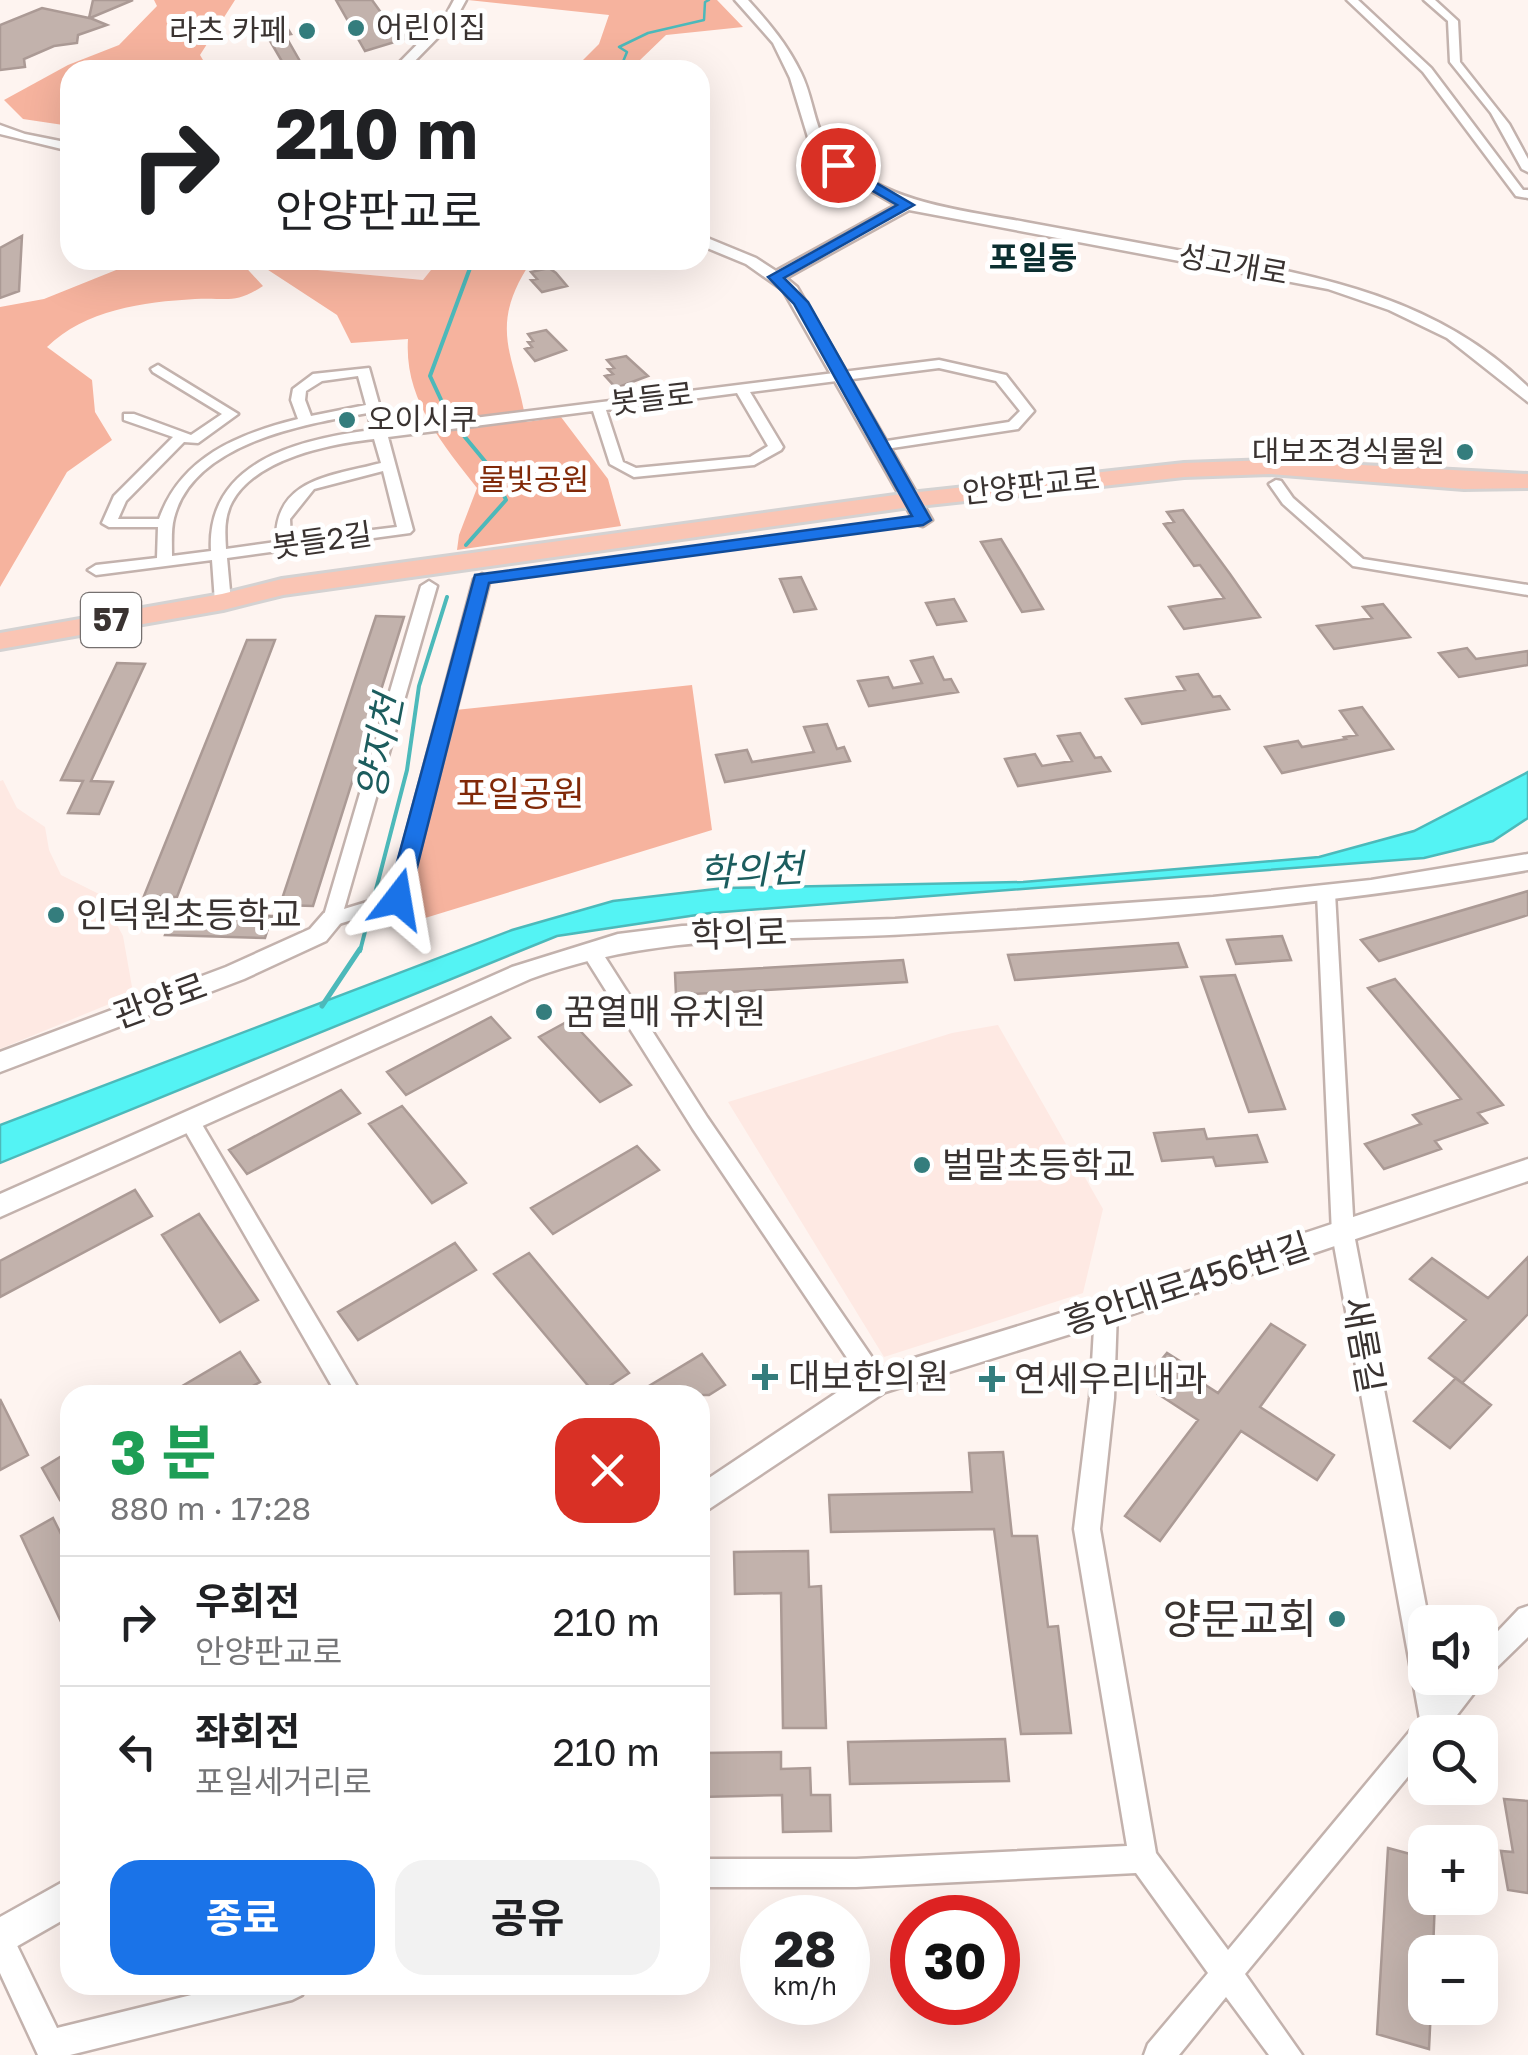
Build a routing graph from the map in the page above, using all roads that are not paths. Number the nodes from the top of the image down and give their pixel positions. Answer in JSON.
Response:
{"nodes":[{"id":1,"x":460,"y":0,"type":"edge"},
{"id":2,"x":741,"y":0,"type":"edge"},
{"id":3,"x":1352,"y":0,"type":"edge"},
{"id":4,"x":1429,"y":0,"type":"edge"},
{"id":5,"x":410,"y":60,"type":"edge"},
{"id":6,"x":0,"y":129,"type":"edge"},
{"id":7,"x":60,"y":145,"type":"edge"},
{"id":8,"x":1528,"y":169,"type":"edge"},
{"id":9,"x":1528,"y":194,"type":"edge"},
{"id":10,"x":907,"y":205,"type":"junction"},
{"id":11,"x":710,"y":244,"type":"edge"},
{"id":12,"x":776,"y":277,"type":"junction"},
{"id":13,"x":158,"y":369,"type":"dead end"},
{"id":14,"x":840,"y":374,"type":"junction"},
{"id":15,"x":740,"y":388,"type":"junction"},
{"id":16,"x":1528,"y":397,"type":"edge"},
{"id":17,"x":598,"y":406,"type":"junction"},
{"id":18,"x":376,"y":408,"type":"junction"},
{"id":19,"x":129,"y":418,"type":"dead end"},
{"id":20,"x":305,"y":420,"type":"junction"},
{"id":21,"x":380,"y":432,"type":"junction"},
{"id":22,"x":187,"y":438,"type":"junction"},
{"id":23,"x":879,"y":446,"type":"junction"},
{"id":24,"x":220,"y":452,"type":"junction"},
{"id":25,"x":390,"y":465,"type":"junction"},
{"id":26,"x":1528,"y":470,"type":"edge"},
{"id":27,"x":1493,"y":481,"type":"junction"},
{"id":28,"x":1276,"y":484,"type":"junction"},
{"id":29,"x":1528,"y":485,"type":"edge"},
{"id":30,"x":916,"y":510,"type":"junction"},
{"id":31,"x":167,"y":523,"type":"junction"},
{"id":32,"x":284,"y":547,"type":"junction"},
{"id":33,"x":221,"y":555,"type":"junction"},
{"id":34,"x":164,"y":562,"type":"junction"},
{"id":35,"x":96,"y":570,"type":"dead end"},
{"id":36,"x":482,"y":579,"type":"junction"},
{"id":37,"x":429,"y":586,"type":"junction"},
{"id":38,"x":1528,"y":590,"type":"edge"},
{"id":39,"x":223,"y":602,"type":"junction"},
{"id":40,"x":0,"y":641,"type":"edge"},
{"id":41,"x":1528,"y":862,"type":"edge"},
{"id":42,"x":1326,"y":893,"type":"junction"},
{"id":43,"x":325,"y":927,"type":"junction"},
{"id":44,"x":591,"y":950,"type":"junction"},
{"id":45,"x":0,"y":1062,"type":"edge"},
{"id":46,"x":190,"y":1122,"type":"junction"},
{"id":47,"x":1528,"y":1170,"type":"edge"},
{"id":48,"x":0,"y":1206,"type":"edge"},
{"id":49,"x":1343,"y":1234,"type":"junction"},
{"id":50,"x":1106,"y":1311,"type":"junction"},
{"id":51,"x":876,"y":1382,"type":"junction"},
{"id":52,"x":344,"y":1385,"type":"edge"},
{"id":53,"x":710,"y":1494,"type":"edge"},
{"id":54,"x":1413,"y":1605,"type":"edge"},
{"id":55,"x":1528,"y":1618,"type":"edge"},
{"id":56,"x":1498,"y":1650,"type":"edge"},
{"id":57,"x":1457,"y":1695,"type":"edge"},
{"id":58,"x":1439,"y":1715,"type":"edge"},
{"id":59,"x":1408,"y":1752,"type":"edge"},
{"id":60,"x":1142,"y":1859,"type":"junction"},
{"id":61,"x":710,"y":1873,"type":"edge"},
{"id":62,"x":60,"y":1902,"type":"edge"},
{"id":63,"x":0,"y":1940,"type":"edge"},
{"id":64,"x":1225,"y":1972,"type":"junction"},
{"id":65,"x":255,"y":1995,"type":"edge"},
{"id":66,"x":52,"y":2050,"type":"edge"},
{"id":67,"x":1159,"y":2055,"type":"edge"},
{"id":68,"x":1287,"y":2055,"type":"edge"}],
"edges":[{"from":1,"to":5,"type":"street"},
{"from":2,"to":10,"type":"street","name":"성고개로"},
{"from":3,"to":9,"type":"street"},
{"from":4,"to":8,"type":"street"},
{"from":6,"to":7,"type":"street"},
{"from":10,"to":12,"type":"street"},
{"from":10,"to":16,"type":"street","name":"성고개로"},
{"from":11,"to":12,"type":"street"},
{"from":12,"to":14,"type":"street"},
{"from":13,"to":22,"type":"street"},
{"from":14,"to":15,"type":"street","name":"봇들로"},
{"from":14,"to":23,"type":"street"},
{"from":14,"to":23,"type":"street","name":"봇들로"},
{"from":15,"to":17,"type":"street","name":"봇들로"},
{"from":15,"to":17,"type":"street"},
{"from":17,"to":21,"type":"street","name":"봇들로"},
{"from":18,"to":20,"type":"street"},
{"from":18,"to":20,"type":"street","name":"봇들2길"},
{"from":18,"to":21,"type":"street","name":"봇들2길"},
{"from":19,"to":22,"type":"street"},
{"from":20,"to":24,"type":"street"},
{"from":21,"to":25,"type":"street","name":"봇들2길"},
{"from":21,"to":33,"type":"street","name":"봇들로"},
{"from":22,"to":24,"type":"street"},
{"from":22,"to":31,"type":"street"},
{"from":23,"to":30,"type":"street"},
{"from":24,"to":31,"type":"street"},
{"from":25,"to":32,"type":"street"},
{"from":25,"to":32,"type":"street","name":"봇들2길"},
{"from":26,"to":27,"type":"main road"},
{"from":27,"to":28,"type":"main road","name":"안양판교로","number":"57"},
{"from":27,"to":29,"type":"main road"},
{"from":27,"to":30,"type":"main road","name":"안양판교로","number":"57"},
{"from":28,"to":30,"type":"main road","name":"안양판교로","number":"57"},
{"from":28,"to":38,"type":"street"},
{"from":30,"to":36,"type":"main road","name":"안양판교로","number":"57"},
{"from":30,"to":39,"type":"main road","name":"안양판교로","number":"57"},
{"from":31,"to":34,"type":"street"},
{"from":32,"to":33,"type":"street","name":"봇들2길"},
{"from":33,"to":34,"type":"street","name":"봇들2길"},
{"from":33,"to":39,"type":"street","name":"봇들로"},
{"from":34,"to":35,"type":"street","name":"봇들2길"},
{"from":36,"to":37,"type":"main road","name":"안양판교로","number":"57"},
{"from":36,"to":43,"type":"street"},
{"from":37,"to":39,"type":"main road","name":"안양판교로","number":"57"},
{"from":37,"to":43,"type":"street"},
{"from":39,"to":40,"type":"main road","name":"안양판교로","number":"57"},
{"from":41,"to":42,"type":"street","name":"학의로"},
{"from":42,"to":44,"type":"street","name":"학의로"},
{"from":42,"to":49,"type":"street","name":"새롬길"},
{"from":43,"to":45,"type":"street","name":"관양로"},
{"from":44,"to":46,"type":"street","name":"학의로"},
{"from":44,"to":51,"type":"street"},
{"from":46,"to":48,"type":"street","name":"학의로"},
{"from":46,"to":52,"type":"street"},
{"from":47,"to":49,"type":"street","name":"흥안대로456번길"},
{"from":49,"to":50,"type":"street","name":"흥안대로456번길"},
{"from":49,"to":54,"type":"street","name":"새롬길"},
{"from":50,"to":51,"type":"street","name":"흥안대로456번길"},
{"from":50,"to":60,"type":"street"},
{"from":51,"to":53,"type":"street","name":"흥안대로456번길"},
{"from":55,"to":56,"type":"street"},
{"from":57,"to":58,"type":"street"},
{"from":59,"to":64,"type":"street"},
{"from":60,"to":61,"type":"street"},
{"from":60,"to":64,"type":"street"},
{"from":62,"to":63,"type":"street"},
{"from":63,"to":66,"type":"street"},
{"from":64,"to":67,"type":"street"},
{"from":64,"to":68,"type":"street"},
{"from":65,"to":66,"type":"street"}]}
